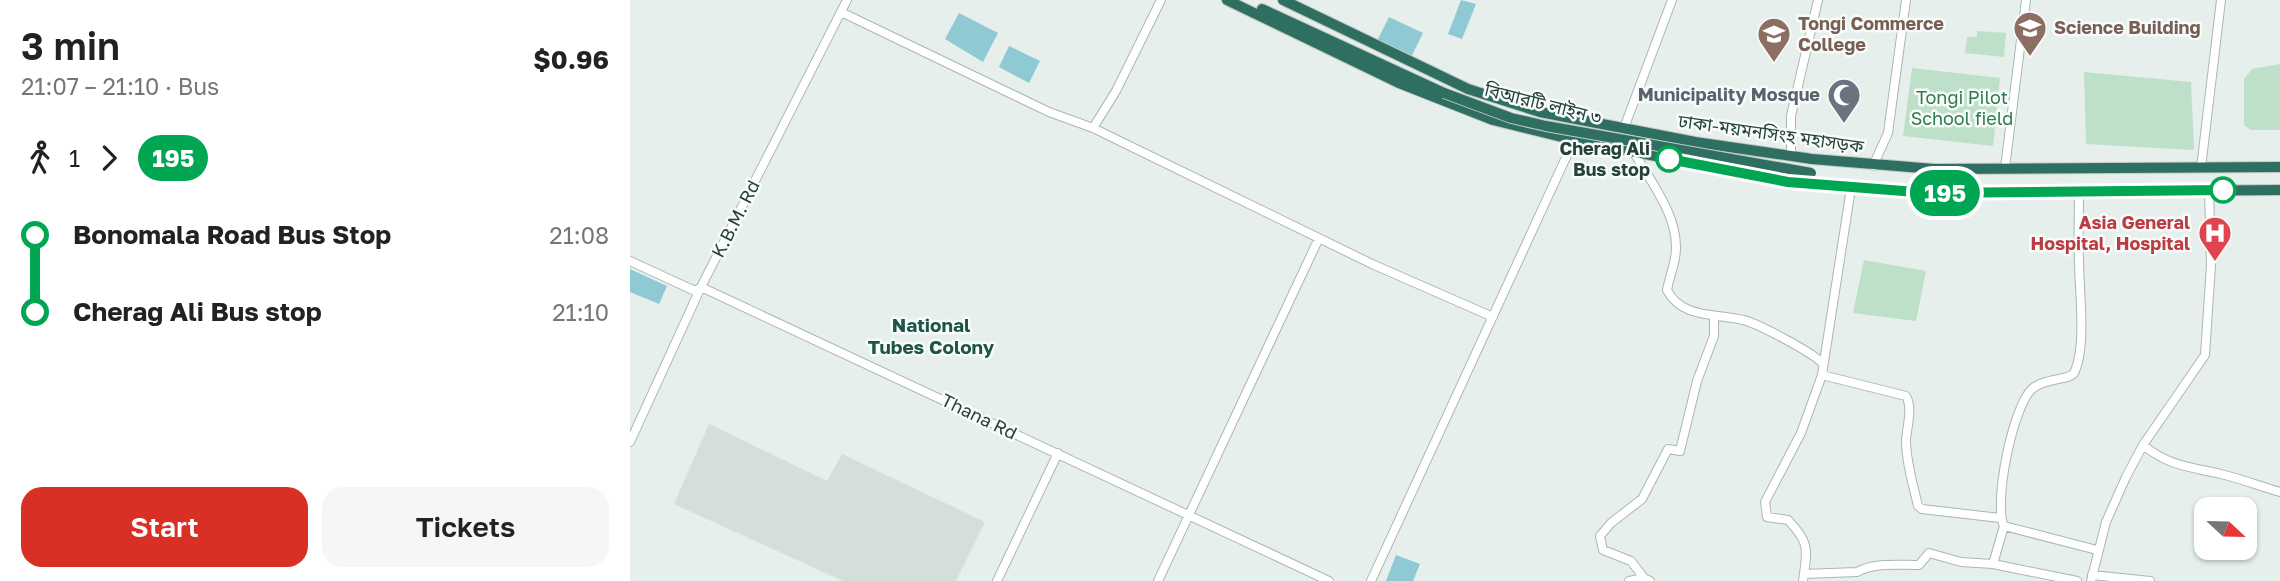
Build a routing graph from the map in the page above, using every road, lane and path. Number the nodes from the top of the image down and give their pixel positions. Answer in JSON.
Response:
{"nodes":[{"id":1,"x":847,"y":0,"type":"edge"},
{"id":2,"x":1161,"y":0,"type":"edge"},
{"id":3,"x":1227,"y":0,"type":"edge"},
{"id":4,"x":1243,"y":0,"type":"edge"},
{"id":5,"x":1283,"y":0,"type":"edge"},
{"id":6,"x":1672,"y":0,"type":"edge"},
{"id":7,"x":1818,"y":0,"type":"edge"},
{"id":8,"x":1906,"y":0,"type":"edge"},
{"id":9,"x":2026,"y":0,"type":"edge"},
{"id":10,"x":2221,"y":0,"type":"edge"},
{"id":11,"x":841,"y":12,"type":"junction"},
{"id":12,"x":1093,"y":128,"type":"junction"},
{"id":13,"x":1624,"y":128,"type":"junction"},
{"id":14,"x":1574,"y":140,"type":"junction"},
{"id":15,"x":1633,"y":151,"type":"junction"},
{"id":16,"x":1791,"y":155,"type":"junction"},
{"id":17,"x":1873,"y":166,"type":"junction"},
{"id":18,"x":2280,"y":167,"type":"edge"},
{"id":19,"x":2005,"y":168,"type":"junction"},
{"id":20,"x":2202,"y":168,"type":"junction"},
{"id":21,"x":1811,"y":173,"type":"dead end"},
{"id":22,"x":1851,"y":188,"type":"junction"},
{"id":23,"x":2209,"y":190,"type":"junction"},
{"id":24,"x":2280,"y":190,"type":"edge"},
{"id":25,"x":2079,"y":192,"type":"junction"},
{"id":26,"x":1319,"y":238,"type":"junction"},
{"id":27,"x":630,"y":261,"type":"edge"},
{"id":28,"x":701,"y":287,"type":"junction"},
{"id":29,"x":1493,"y":317,"type":"junction"},
{"id":30,"x":1714,"y":317,"type":"junction"},
{"id":31,"x":1823,"y":364,"type":"junction"},
{"id":32,"x":1822,"y":375,"type":"junction"},
{"id":33,"x":630,"y":442,"type":"edge"},
{"id":34,"x":2143,"y":445,"type":"junction"},
{"id":35,"x":1058,"y":453,"type":"junction"},
{"id":36,"x":2280,"y":492,"type":"edge"},
{"id":37,"x":1189,"y":515,"type":"junction"},
{"id":38,"x":2002,"y":522,"type":"junction"},
{"id":39,"x":2097,"y":550,"type":"junction"},
{"id":40,"x":1993,"y":564,"type":"junction"},
{"id":41,"x":1803,"y":578,"type":"edge"},
{"id":42,"x":2092,"y":578,"type":"edge"},
{"id":43,"x":1647,"y":580,"type":"edge"},
{"id":44,"x":997,"y":581,"type":"edge"},
{"id":45,"x":1158,"y":581,"type":"edge"},
{"id":46,"x":1329,"y":581,"type":"edge"},
{"id":47,"x":1371,"y":581,"type":"edge"},
{"id":48,"x":1629,"y":581,"type":"edge"},
{"id":49,"x":2077,"y":581,"type":"edge"},
{"id":50,"x":2150,"y":581,"type":"edge"}],
"edges":[{"from":1,"to":11,"type":"street","name":"K.B.M. Rd"},
{"from":2,"to":12,"type":"street"},
{"from":3,"to":14,"type":"highway"},
{"from":4,"to":21,"type":"highway","name":"বিআরটি লাইন ৩","bridge":true},
{"from":5,"to":13,"type":"highway","name":"ঢাকা-ময়মনসিংহ মহাসড়ক"},
{"from":6,"to":13,"type":"street"},
{"from":7,"to":16,"type":"street"},
{"from":8,"to":17,"type":"street"},
{"from":9,"to":19,"type":"street"},
{"from":10,"to":20,"type":"street"},
{"from":11,"to":12,"type":"street"},
{"from":11,"to":28,"type":"street","name":"K.B.M. Rd"},
{"from":12,"to":26,"type":"street"},
{"from":13,"to":16,"type":"highway","name":"ঢাকা-ময়মনসিংহ মহাসড়ক"},
{"from":14,"to":15,"type":"highway"},
{"from":14,"to":29,"type":"street"},
{"from":15,"to":22,"type":"highway"},
{"from":15,"to":30,"type":"street"},
{"from":16,"to":17,"type":"highway","name":"ঢাকা-ময়মনসিংহ মহাসড়ক"},
{"from":17,"to":19,"type":"highway","name":"ঢাকা-ময়মনসিংহ মহাসড়ক"},
{"from":18,"to":20,"type":"highway","name":"ঢাকা-ময়মনসিংহ মহাসড়ক"},
{"from":19,"to":20,"type":"highway","name":"ঢাকা-ময়মনসিংহ মহাসড়ক"},
{"from":22,"to":25,"type":"highway"},
{"from":22,"to":31,"type":"street"},
{"from":23,"to":24,"type":"highway"},
{"from":23,"to":25,"type":"highway"},
{"from":23,"to":34,"type":"street"},
{"from":25,"to":38,"type":"street"},
{"from":26,"to":29,"type":"street"},
{"from":26,"to":37,"type":"street"},
{"from":27,"to":28,"type":"street","name":"Thana Rd"},
{"from":28,"to":33,"type":"street","name":"K.B.M. Rd"},
{"from":28,"to":35,"type":"street","name":"Thana Rd"},
{"from":29,"to":47,"type":"street"},
{"from":30,"to":31,"type":"street"},
{"from":30,"to":43,"type":"street"},
{"from":31,"to":32,"type":"street"},
{"from":32,"to":38,"type":"street"},
{"from":32,"to":41,"type":"street"},
{"from":34,"to":36,"type":"street"},
{"from":34,"to":39,"type":"street"},
{"from":35,"to":37,"type":"street","name":"Thana Rd"},
{"from":35,"to":44,"type":"street"},
{"from":37,"to":45,"type":"street"},
{"from":37,"to":46,"type":"street","name":"Thana Rd"},
{"from":38,"to":39,"type":"street"},
{"from":38,"to":40,"type":"street"},
{"from":39,"to":42,"type":"street"},
{"from":40,"to":41,"type":"street"},
{"from":40,"to":49,"type":"street"},
{"from":42,"to":50,"type":"street"},
{"from":43,"to":48,"type":"street"}]}
